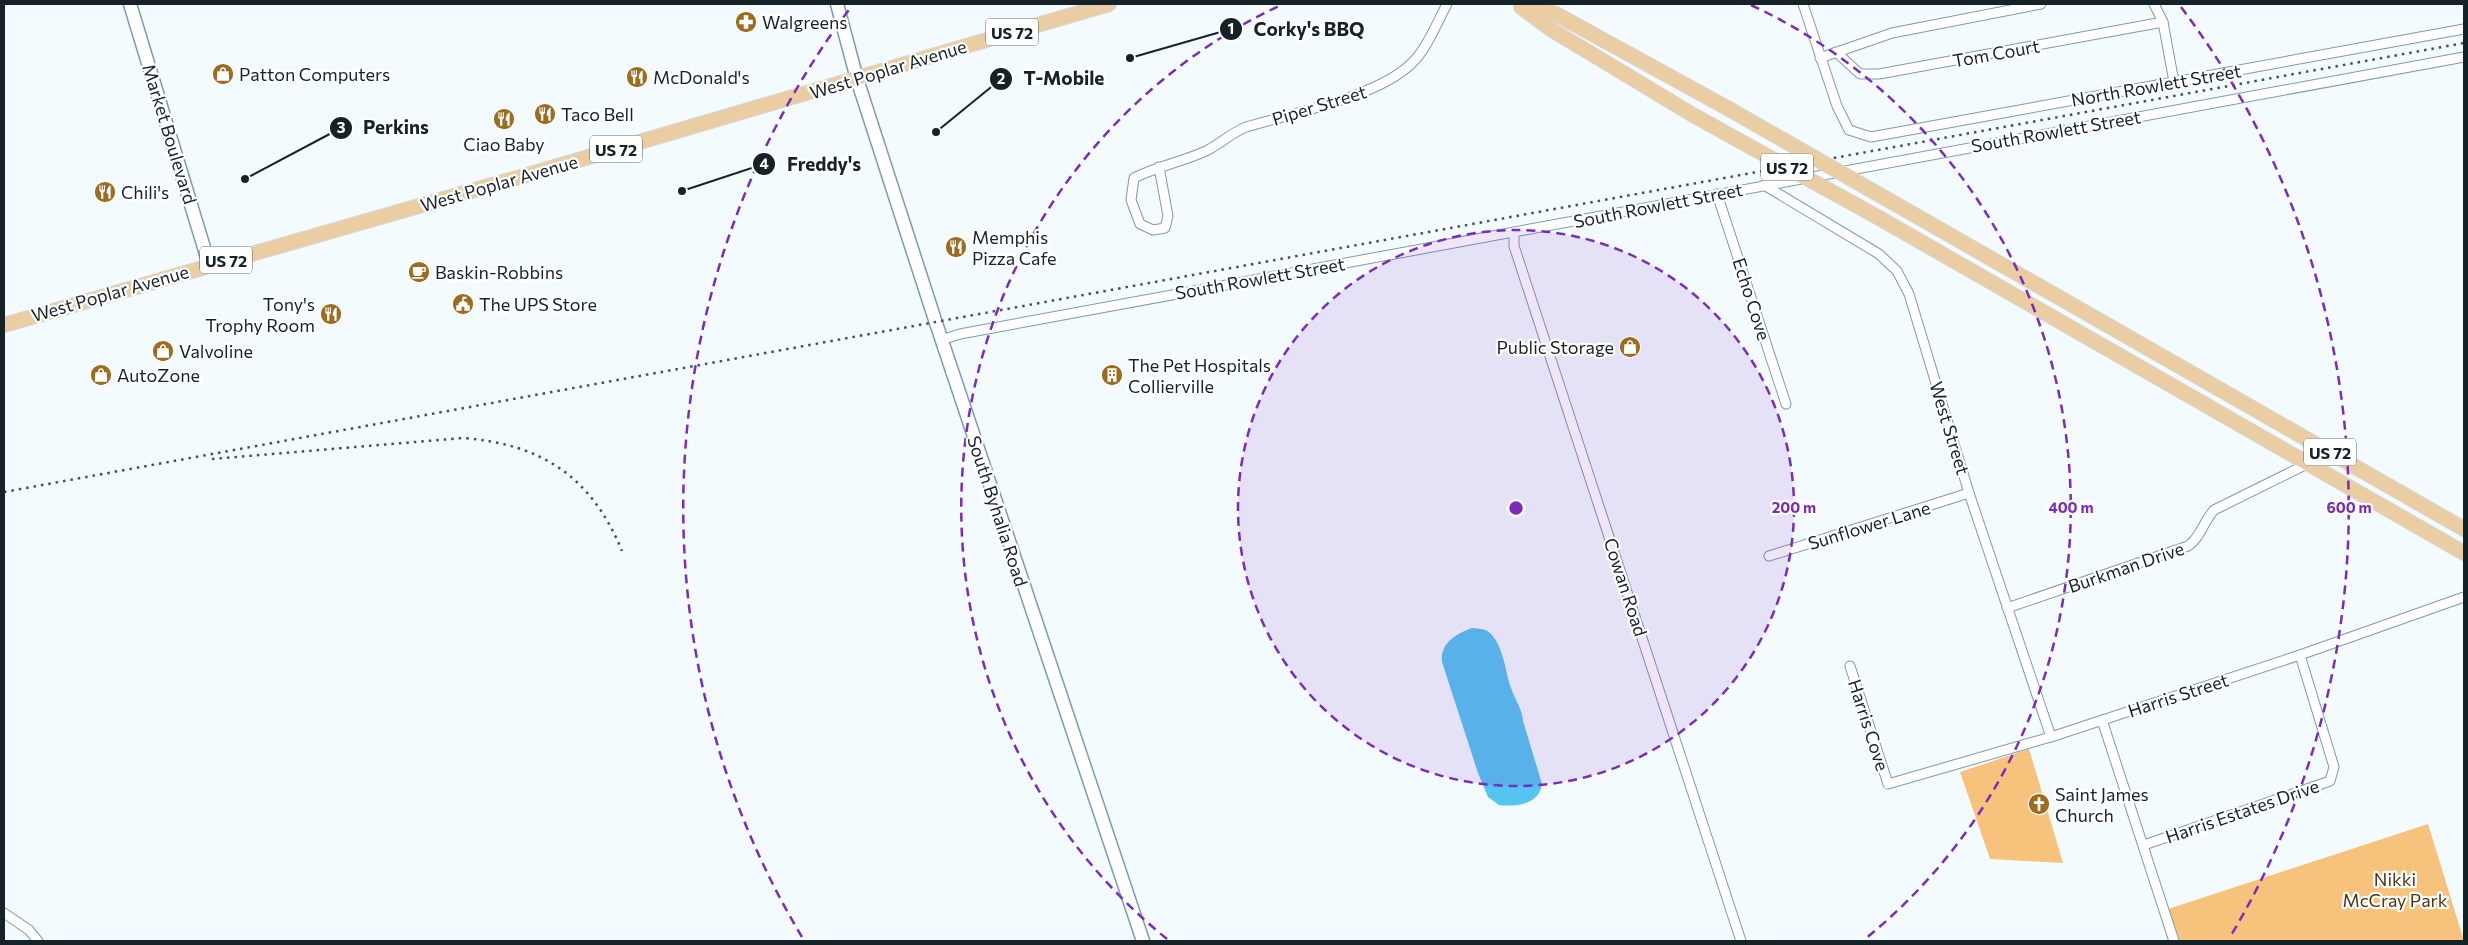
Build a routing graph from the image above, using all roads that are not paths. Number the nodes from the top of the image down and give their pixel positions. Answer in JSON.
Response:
{"nodes":[{"id":1,"x":130,"y":4,"type":"edge"},
{"id":2,"x":836,"y":4,"type":"edge"},
{"id":3,"x":1109,"y":4,"type":"edge"},
{"id":4,"x":1447,"y":4,"type":"edge"},
{"id":5,"x":1516,"y":4,"type":"edge"},
{"id":6,"x":1522,"y":4,"type":"edge"},
{"id":7,"x":1803,"y":4,"type":"edge"},
{"id":8,"x":2042,"y":4,"type":"edge"},
{"id":9,"x":2154,"y":4,"type":"edge"},
{"id":10,"x":2163,"y":22,"type":"junction"},
{"id":11,"x":2464,"y":29,"type":"edge"},
{"id":12,"x":1836,"y":52,"type":"junction"},
{"id":13,"x":2464,"y":57,"type":"edge"},
{"id":14,"x":1820,"y":58,"type":"junction"},
{"id":15,"x":857,"y":79,"type":"junction"},
{"id":16,"x":2174,"y":82,"type":"junction"},
{"id":17,"x":1159,"y":167,"type":"junction"},
{"id":18,"x":1764,"y":185,"type":"junction"},
{"id":19,"x":1717,"y":194,"type":"junction"},
{"id":20,"x":1514,"y":232,"type":"junction"},
{"id":21,"x":209,"y":264,"type":"junction"},
{"id":22,"x":4,"y":324,"type":"edge"},
{"id":23,"x":941,"y":340,"type":"junction"},
{"id":24,"x":2156,"y":353,"type":"junction"},
{"id":25,"x":2143,"y":369,"type":"junction"},
{"id":26,"x":1786,"y":404,"type":"dead end"},
{"id":27,"x":2307,"y":464,"type":"junction"},
{"id":28,"x":1969,"y":493,"type":"junction"},
{"id":29,"x":2464,"y":529,"type":"edge"},
{"id":30,"x":2464,"y":553,"type":"edge"},
{"id":31,"x":1769,"y":556,"type":"dead end"},
{"id":32,"x":2464,"y":597,"type":"edge"},
{"id":33,"x":2007,"y":608,"type":"junction"},
{"id":34,"x":2300,"y":656,"type":"junction"},
{"id":35,"x":1850,"y":666,"type":"dead end"},
{"id":36,"x":2102,"y":720,"type":"junction"},
{"id":37,"x":2052,"y":737,"type":"junction"},
{"id":38,"x":1888,"y":784,"type":"joint"},
{"id":39,"x":2144,"y":845,"type":"junction"},
{"id":40,"x":4,"y":912,"type":"edge"},
{"id":41,"x":38,"y":941,"type":"edge"},
{"id":42,"x":1143,"y":941,"type":"edge"},
{"id":43,"x":1741,"y":941,"type":"edge"},
{"id":44,"x":2174,"y":941,"type":"edge"}],
"edges":[{"from":1,"to":21,"type":"main road","name":"Market Boulevard"},
{"from":2,"to":15,"type":"main road","name":"South Byhalia Road"},
{"from":3,"to":15,"type":"main road","name":"West Poplar Avenue","number":"US 72"},
{"from":4,"to":17,"type":"street","name":"Piper Street"},
{"from":5,"to":25,"type":"main road","number":"US 72","bridge":true},
{"from":6,"to":24,"type":"main road","number":"US 72","bridge":true},
{"from":7,"to":14,"type":"street"},
{"from":8,"to":12,"type":"street"},
{"from":9,"to":10,"type":"street"},
{"from":10,"to":12,"type":"street","name":"Tom Court"},
{"from":10,"to":16,"type":"street"},
{"from":11,"to":16,"type":"street","name":"North Rowlett Street"},
{"from":12,"to":14,"type":"street"},
{"from":13,"to":18,"type":"street","name":"South Rowlett Street"},
{"from":14,"to":16,"type":"street","name":"North Rowlett Street"},
{"from":15,"to":21,"type":"main road","name":"West Poplar Avenue","number":"US 72"},
{"from":15,"to":23,"type":"main road","name":"South Byhalia Road"},
{"from":17,"to":17,"type":"street","name":"Piper Street"},
{"from":18,"to":19,"type":"street","name":"South Rowlett Street"},
{"from":18,"to":28,"type":"street","name":"West Street"},
{"from":19,"to":20,"type":"street","name":"South Rowlett Street"},
{"from":19,"to":26,"type":"street","name":"Echo Cove"},
{"from":20,"to":23,"type":"street","name":"South Rowlett Street"},
{"from":20,"to":43,"type":"street","name":"Cowan Road"},
{"from":21,"to":22,"type":"main road","name":"West Poplar Avenue","number":"US 72"},
{"from":23,"to":42,"type":"main road","name":"South Byhalia Road"},
{"from":24,"to":25,"type":"main road"},
{"from":24,"to":29,"type":"main road","number":"US 72"},
{"from":25,"to":27,"type":"main road","number":"US 72"},
{"from":27,"to":30,"type":"main road","number":"US 72"},
{"from":27,"to":33,"type":"street","name":"Burkman Drive"},
{"from":28,"to":31,"type":"street","name":"Sunflower Lane"},
{"from":28,"to":33,"type":"street","name":"West Street"},
{"from":32,"to":34,"type":"street","name":"Harris Street"},
{"from":33,"to":37,"type":"street","name":"West Street"},
{"from":34,"to":36,"type":"street","name":"Harris Street"},
{"from":34,"to":39,"type":"street","name":"Harris Estates Drive"},
{"from":35,"to":38,"type":"street","name":"Harris Cove"},
{"from":36,"to":37,"type":"street","name":"Harris Street"},
{"from":36,"to":39,"type":"street"},
{"from":37,"to":38,"type":"street","name":"Harris Street"},
{"from":39,"to":44,"type":"street"},
{"from":40,"to":41,"type":"street"}]}
